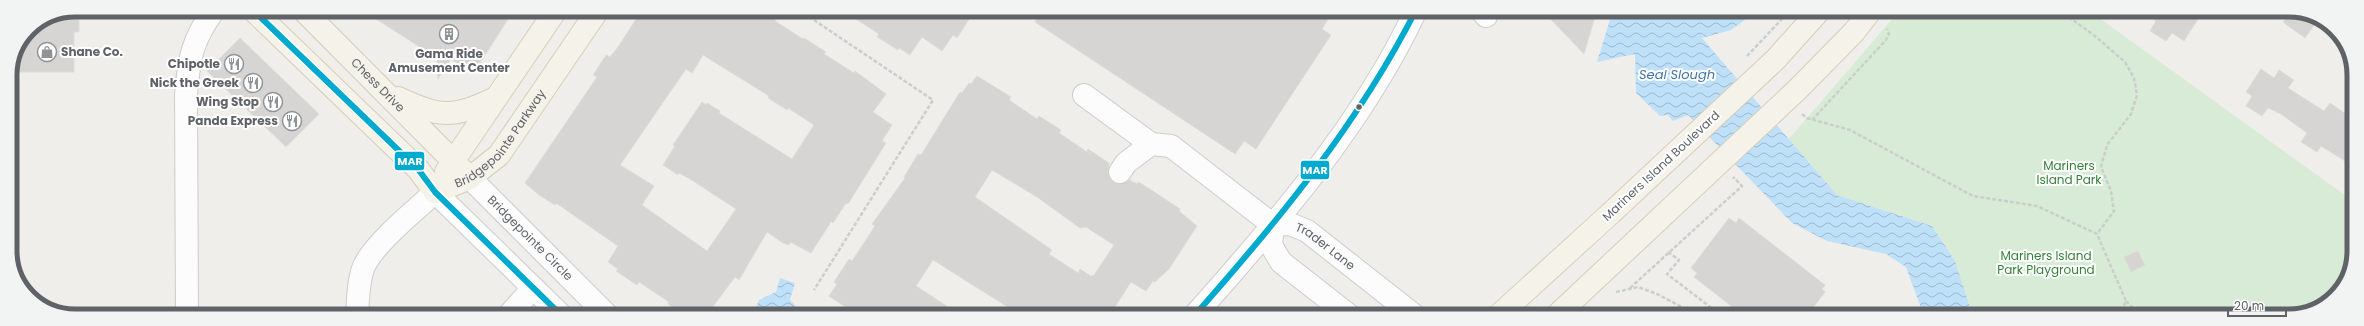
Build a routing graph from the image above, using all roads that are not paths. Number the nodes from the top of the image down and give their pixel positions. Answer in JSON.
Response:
{"nodes":[{"id":1,"x":210,"y":17,"type":"edge"},
{"id":2,"x":259,"y":17,"type":"edge"},
{"id":3,"x":310,"y":17,"type":"edge"},
{"id":4,"x":551,"y":17,"type":"edge"},
{"id":5,"x":593,"y":17,"type":"edge"},
{"id":6,"x":1412,"y":17,"type":"edge"},
{"id":7,"x":1814,"y":17,"type":"edge"},
{"id":8,"x":1866,"y":17,"type":"edge"},
{"id":9,"x":386,"y":92,"type":"junction"},
{"id":10,"x":1084,"y":94,"type":"dead end"},
{"id":11,"x":497,"y":98,"type":"junction"},
{"id":12,"x":1151,"y":144,"type":"junction"},
{"id":13,"x":453,"y":159,"type":"junction"},
{"id":14,"x":1120,"y":172,"type":"dead end"},
{"id":15,"x":470,"y":178,"type":"junction"},
{"id":16,"x":435,"y":192,"type":"junction"},
{"id":17,"x":1273,"y":225,"type":"junction"},
{"id":18,"x":533,"y":288,"type":"junction"},
{"id":19,"x":187,"y":309,"type":"edge"},
{"id":20,"x":357,"y":309,"type":"edge"},
{"id":21,"x":514,"y":309,"type":"edge"},
{"id":22,"x":555,"y":309,"type":"edge"},
{"id":23,"x":601,"y":309,"type":"edge"},
{"id":24,"x":1200,"y":309,"type":"edge"},
{"id":25,"x":1341,"y":309,"type":"edge"},
{"id":26,"x":1406,"y":309,"type":"edge"},
{"id":27,"x":1506,"y":309,"type":"edge"},
{"id":28,"x":1563,"y":309,"type":"edge"}],
"edges":[{"from":1,"to":19,"type":"street"},
{"from":2,"to":16,"type":"main road"},
{"from":3,"to":9,"type":"main road","name":"Chess Drive"},
{"from":4,"to":11,"type":"main road","name":"Bridgepointe Parkway"},
{"from":5,"to":15,"type":"main road","name":"Bridgepointe Parkway"},
{"from":6,"to":17,"type":"street"},
{"from":7,"to":27,"type":"main road","name":"Mariners Island Boulevard","bridge":true},
{"from":8,"to":28,"type":"main road","bridge":true},
{"from":9,"to":11,"type":"main road"},
{"from":9,"to":13,"type":"main road","name":"Chess Drive"},
{"from":10,"to":12,"type":"street"},
{"from":11,"to":13,"type":"main road","name":"Bridgepointe Parkway"},
{"from":12,"to":14,"type":"street"},
{"from":12,"to":17,"type":"street"},
{"from":13,"to":15,"type":"main road","name":"Bridgepointe Circle"},
{"from":13,"to":16,"type":"main road","name":"Bridgepointe Parkway"},
{"from":15,"to":16,"type":"main road","name":"Bridgepointe Parkway"},
{"from":15,"to":23,"type":"street","name":"Bridgepointe Circle"},
{"from":16,"to":18,"type":"street"},
{"from":16,"to":20,"type":"street"},
{"from":17,"to":24,"type":"street"},
{"from":17,"to":25,"type":"street"},
{"from":17,"to":26,"type":"street","name":"Trader Lane"},
{"from":18,"to":21,"type":"street"},
{"from":18,"to":22,"type":"street"}]}
